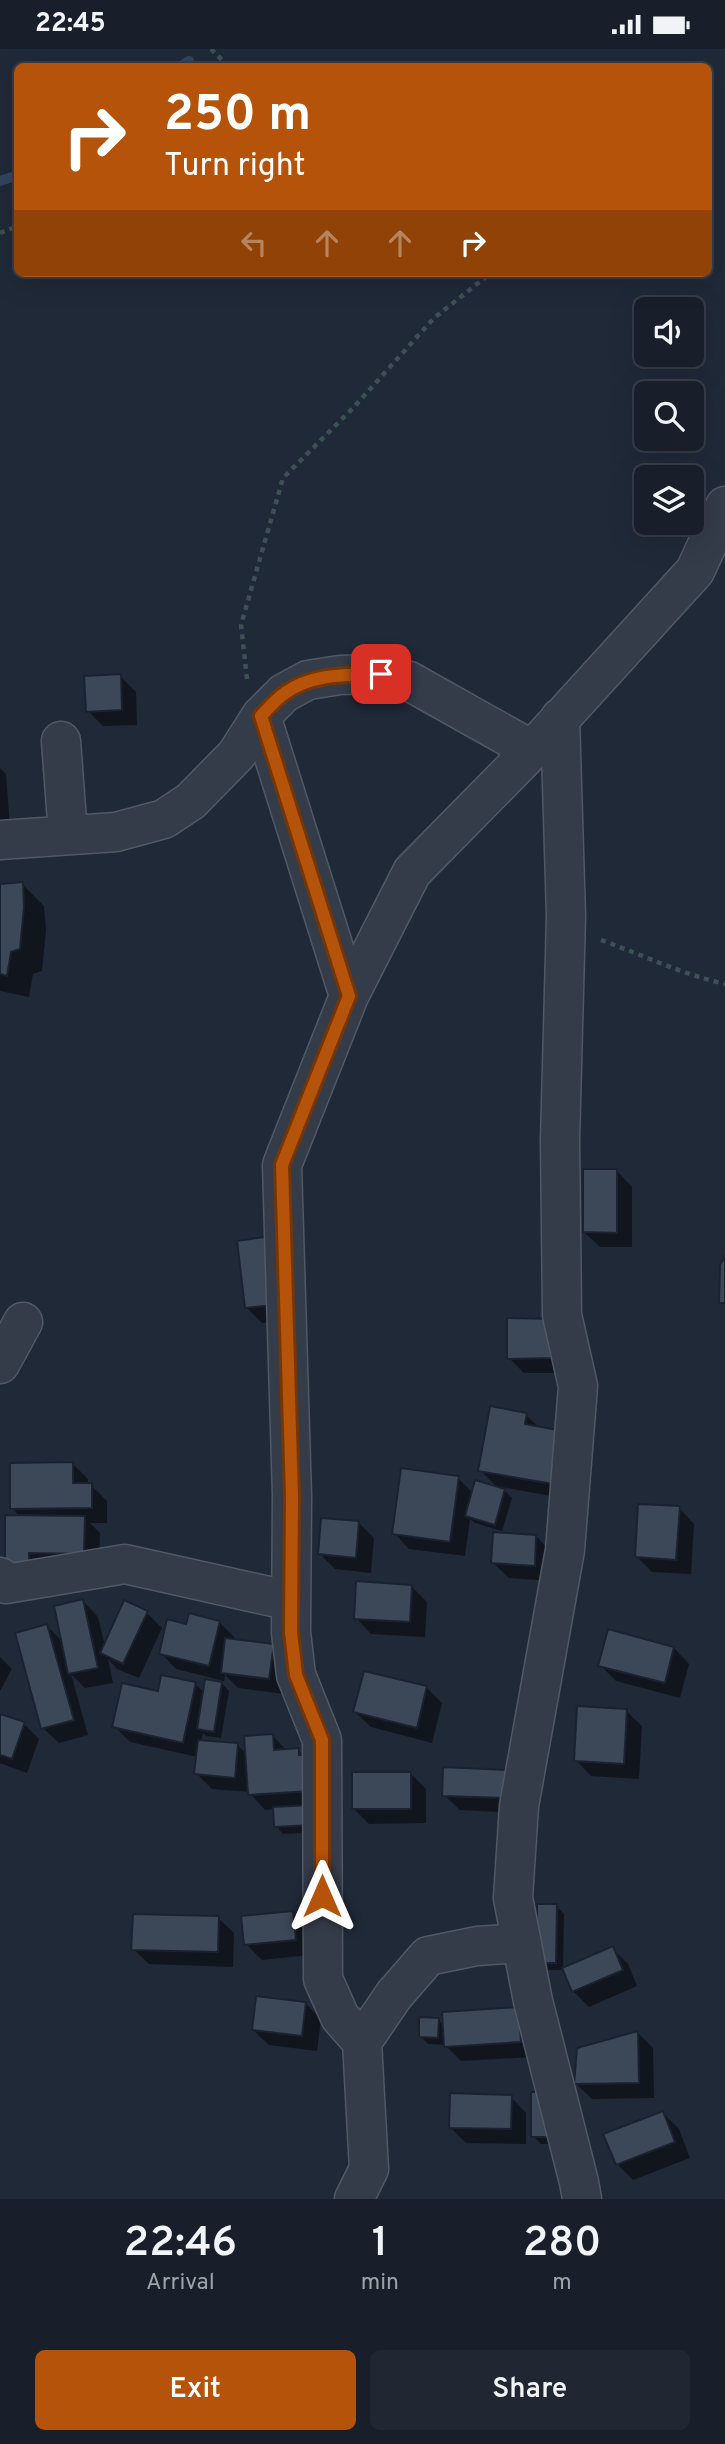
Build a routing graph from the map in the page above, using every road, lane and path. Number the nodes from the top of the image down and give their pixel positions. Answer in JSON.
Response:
{"nodes":[{"id":1,"x":211,"y":49,"type":"edge"},
{"id":2,"x":225,"y":63,"type":"edge"},
{"id":3,"x":486,"y":277,"type":"edge"},
{"id":4,"x":725,"y":506,"type":"edge"},
{"id":5,"x":261,"y":716,"type":"junction"},
{"id":6,"x":560,"y":718,"type":"junction"},
{"id":7,"x":61,"y":741,"type":"dead end"},
{"id":8,"x":532,"y":750,"type":"junction"},
{"id":9,"x":68,"y":835,"type":"junction"},
{"id":10,"x":0,"y":840,"type":"edge"},
{"id":11,"x":566,"y":937,"type":"junction"},
{"id":12,"x":725,"y":984,"type":"edge"},
{"id":13,"x":349,"y":996,"type":"junction"},
{"id":14,"x":23,"y":1322,"type":"dead end"},
{"id":15,"x":0,"y":1364,"type":"edge"},
{"id":16,"x":2,"y":1582,"type":"edge"},
{"id":17,"x":291,"y":1601,"type":"junction"},
{"id":18,"x":522,"y":1943,"type":"junction"},
{"id":19,"x":362,"y":2042,"type":"junction"},
{"id":20,"x":354,"y":2199,"type":"edge"},
{"id":21,"x":582,"y":2199,"type":"edge"}],
"edges":[{"from":1,"to":2,"type":"path"},
{"from":3,"to":5,"type":"path"},
{"from":4,"to":6,"type":"street"},
{"from":5,"to":8,"type":"street"},
{"from":5,"to":9,"type":"street"},
{"from":5,"to":13,"type":"street"},
{"from":6,"to":8,"type":"street"},
{"from":6,"to":11,"type":"street"},
{"from":7,"to":9,"type":"street"},
{"from":8,"to":13,"type":"street"},
{"from":9,"to":10,"type":"street"},
{"from":11,"to":12,"type":"path"},
{"from":11,"to":18,"type":"street"},
{"from":13,"to":17,"type":"street"},
{"from":14,"to":15,"type":"street"},
{"from":16,"to":17,"type":"street"},
{"from":17,"to":19,"type":"street"},
{"from":18,"to":19,"type":"street"},
{"from":18,"to":21,"type":"street"},
{"from":19,"to":20,"type":"street"}]}
